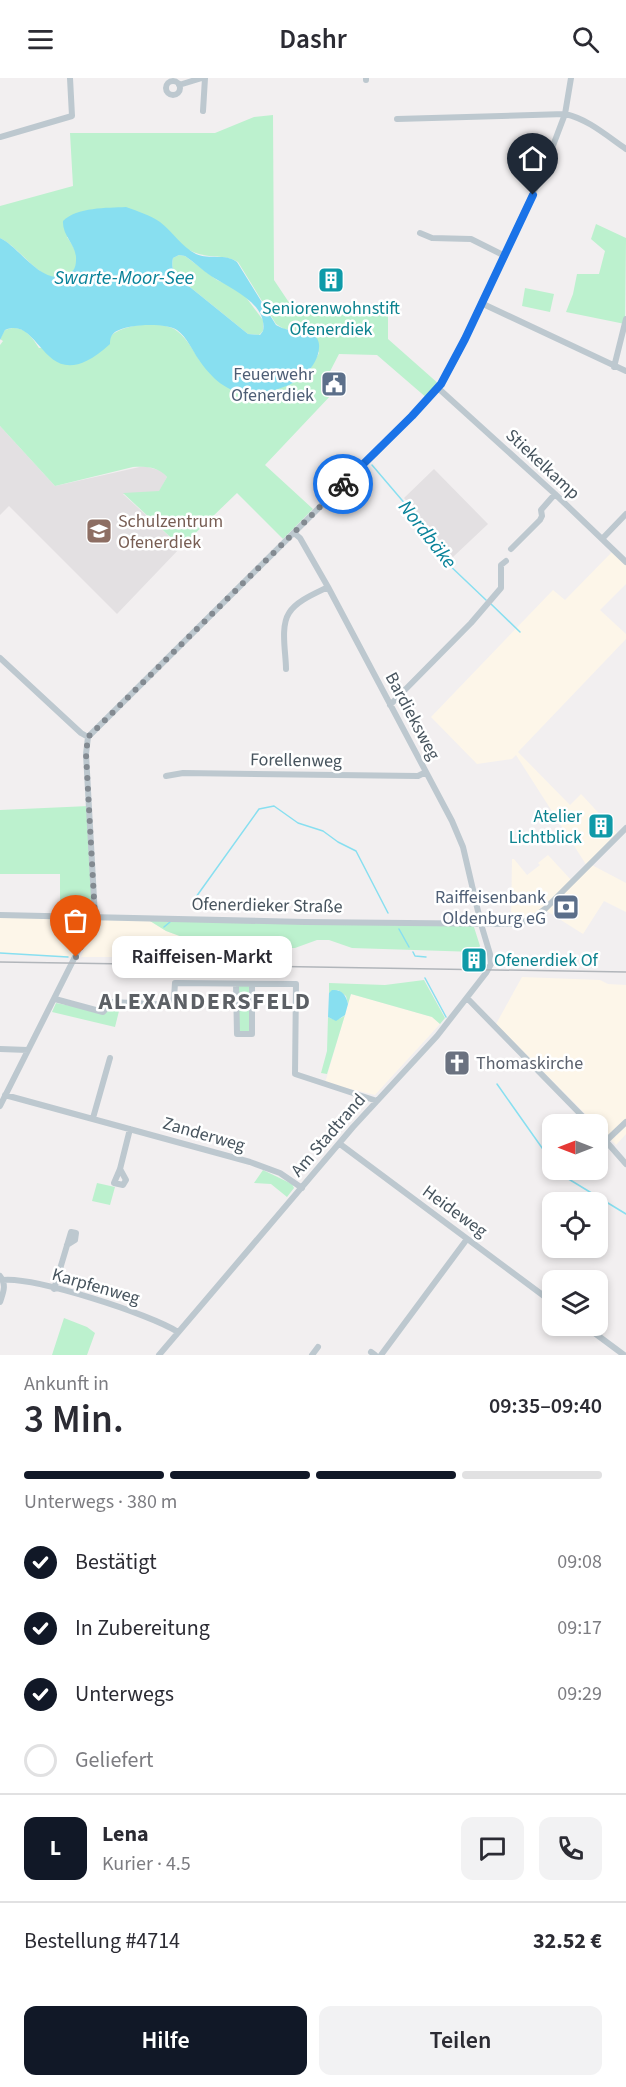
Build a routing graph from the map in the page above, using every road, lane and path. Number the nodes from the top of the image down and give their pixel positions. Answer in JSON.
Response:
{"nodes":[{"id":1,"x":70,"y":78,"type":"edge"},
{"id":2,"x":204,"y":78,"type":"edge"},
{"id":3,"x":571,"y":78,"type":"edge"},
{"id":4,"x":179,"y":85,"type":"dead end"},
{"id":5,"x":203,"y":111,"type":"dead end"},
{"id":6,"x":566,"y":114,"type":"junction"},
{"id":7,"x":397,"y":119,"type":"dead end"},
{"id":8,"x":0,"y":137,"type":"edge"},
{"id":9,"x":626,"y":149,"type":"edge"},
{"id":10,"x":420,"y":233,"type":"dead end"},
{"id":11,"x":505,"y":256,"type":"junction"},
{"id":12,"x":482,"y":303,"type":"junction"},
{"id":13,"x":626,"y":319,"type":"edge"},
{"id":14,"x":614,"y":367,"type":"junction"},
{"id":15,"x":626,"y":371,"type":"edge"},
{"id":16,"x":438,"y":388,"type":"junction"},
{"id":17,"x":555,"y":494,"type":"junction"},
{"id":18,"x":626,"y":514,"type":"edge"},
{"id":19,"x":294,"y":533,"type":"junction"},
{"id":20,"x":602,"y":539,"type":"junction"},
{"id":21,"x":511,"y":549,"type":"dead end"},
{"id":22,"x":506,"y":561,"type":"dead end"},
{"id":23,"x":626,"y":562,"type":"edge"},
{"id":24,"x":328,"y":587,"type":"junction"},
{"id":25,"x":0,"y":658,"type":"edge"},
{"id":26,"x":286,"y":669,"type":"dead end"},
{"id":27,"x":390,"y":705,"type":"junction"},
{"id":28,"x":88,"y":737,"type":"junction"},
{"id":29,"x":426,"y":772,"type":"junction"},
{"id":30,"x":166,"y":776,"type":"dead end"},
{"id":31,"x":626,"y":828,"type":"edge"},
{"id":32,"x":0,"y":915,"type":"edge"},
{"id":33,"x":95,"y":917,"type":"junction"},
{"id":34,"x":481,"y":924,"type":"junction"},
{"id":35,"x":236,"y":984,"type":"junction"},
{"id":36,"x":252,"y":984,"type":"junction"},
{"id":37,"x":467,"y":998,"type":"junction"},
{"id":38,"x":55,"y":999,"type":"junction"},
{"id":39,"x":0,"y":1049,"type":"edge"},
{"id":40,"x":28,"y":1050,"type":"junction"},
{"id":41,"x":110,"y":1058,"type":"dead end"},
{"id":42,"x":5,"y":1095,"type":"junction"},
{"id":43,"x":377,"y":1101,"type":"junction"},
{"id":44,"x":0,"y":1106,"type":"edge"},
{"id":45,"x":580,"y":1114,"type":"edge"},
{"id":46,"x":93,"y":1118,"type":"junction"},
{"id":47,"x":626,"y":1122,"type":"edge"},
{"id":48,"x":130,"y":1129,"type":"junction"},
{"id":49,"x":608,"y":1139,"type":"edge"},
{"id":50,"x":608,"y":1141,"type":"edge"},
{"id":51,"x":340,"y":1144,"type":"junction"},
{"id":52,"x":626,"y":1164,"type":"edge"},
{"id":53,"x":120,"y":1169,"type":"dead end"},
{"id":54,"x":302,"y":1188,"type":"junction"},
{"id":55,"x":467,"y":1239,"type":"junction"},
{"id":56,"x":67,"y":1245,"type":"dead end"},
{"id":57,"x":2,"y":1278,"type":"edge"},
{"id":58,"x":54,"y":1288,"type":"junction"},
{"id":59,"x":542,"y":1295,"type":"edge"},
{"id":60,"x":0,"y":1302,"type":"edge"},
{"id":61,"x":178,"y":1332,"type":"junction"},
{"id":62,"x":598,"y":1336,"type":"edge"},
{"id":63,"x":318,"y":1347,"type":"dead end"},
{"id":64,"x":159,"y":1355,"type":"edge"},
{"id":65,"x":312,"y":1355,"type":"edge"},
{"id":66,"x":381,"y":1355,"type":"edge"},
{"id":67,"x":624,"y":1355,"type":"edge"}],
"edges":[{"from":1,"to":8,"type":"street"},
{"from":2,"to":4,"type":"street"},
{"from":2,"to":5,"type":"street"},
{"from":3,"to":6,"type":"street"},
{"from":6,"to":7,"type":"street"},
{"from":6,"to":9,"type":"street"},
{"from":6,"to":11,"type":"street"},
{"from":10,"to":11,"type":"street"},
{"from":11,"to":12,"type":"street"},
{"from":12,"to":14,"type":"street"},
{"from":12,"to":16,"type":"street"},
{"from":13,"to":14,"type":"street"},
{"from":14,"to":15,"type":"street"},
{"from":16,"to":17,"type":"street","name":"Stiekelkamp"},
{"from":16,"to":19,"type":"street"},
{"from":17,"to":20,"type":"street","name":"Stiekelkamp"},
{"from":17,"to":21,"type":"street"},
{"from":18,"to":20,"type":"street"},
{"from":19,"to":24,"type":"street","name":"Bardieksweg"},
{"from":19,"to":28,"type":"street"},
{"from":20,"to":23,"type":"street","name":"Stiekelkamp"},
{"from":22,"to":27,"type":"street"},
{"from":24,"to":26,"type":"street"},
{"from":24,"to":27,"type":"street","name":"Bardieksweg"},
{"from":25,"to":28,"type":"street"},
{"from":27,"to":29,"type":"street","name":"Bardieksweg"},
{"from":28,"to":33,"type":"street"},
{"from":29,"to":30,"type":"street","name":"Forellenweg"},
{"from":29,"to":34,"type":"street","name":"Bardieksweg"},
{"from":31,"to":34,"type":"street","name":"Ofenerdieker Straße"},
{"from":32,"to":33,"type":"street","name":"Ofenerdieker Straße"},
{"from":33,"to":34,"type":"street","name":"Ofenerdieker Straße"},
{"from":33,"to":38,"type":"street"},
{"from":34,"to":37,"type":"street","name":"Am Stadtrand"},
{"from":35,"to":36,"type":"street"},
{"from":35,"to":36,"type":"street"},
{"from":35,"to":38,"type":"street"},
{"from":36,"to":43,"type":"street"},
{"from":37,"to":43,"type":"street","name":"Am Stadtrand"},
{"from":37,"to":45,"type":"street"},
{"from":38,"to":40,"type":"street"},
{"from":39,"to":40,"type":"street"},
{"from":40,"to":42,"type":"street"},
{"from":41,"to":46,"type":"street"},
{"from":42,"to":44,"type":"street"},
{"from":42,"to":46,"type":"street","name":"Zanderweg"},
{"from":43,"to":51,"type":"street","name":"Am Stadtrand"},
{"from":46,"to":48,"type":"street","name":"Zanderweg"},
{"from":47,"to":49,"type":"street"},
{"from":48,"to":53,"type":"street"},
{"from":48,"to":54,"type":"street","name":"Zanderweg"},
{"from":50,"to":52,"type":"street"},
{"from":51,"to":54,"type":"street","name":"Am Stadtrand"},
{"from":51,"to":55,"type":"street","name":"Heideweg"},
{"from":54,"to":61,"type":"street","name":"Am Stadtrand"},
{"from":55,"to":59,"type":"street","name":"Heideweg"},
{"from":55,"to":66,"type":"street"},
{"from":56,"to":58,"type":"street"},
{"from":57,"to":58,"type":"street","name":"Karpfenweg"},
{"from":57,"to":60,"type":"street"},
{"from":58,"to":61,"type":"street","name":"Karpfenweg"},
{"from":61,"to":64,"type":"street","name":"Am Stadtrand"},
{"from":62,"to":67,"type":"street"},
{"from":63,"to":65,"type":"street"}]}
